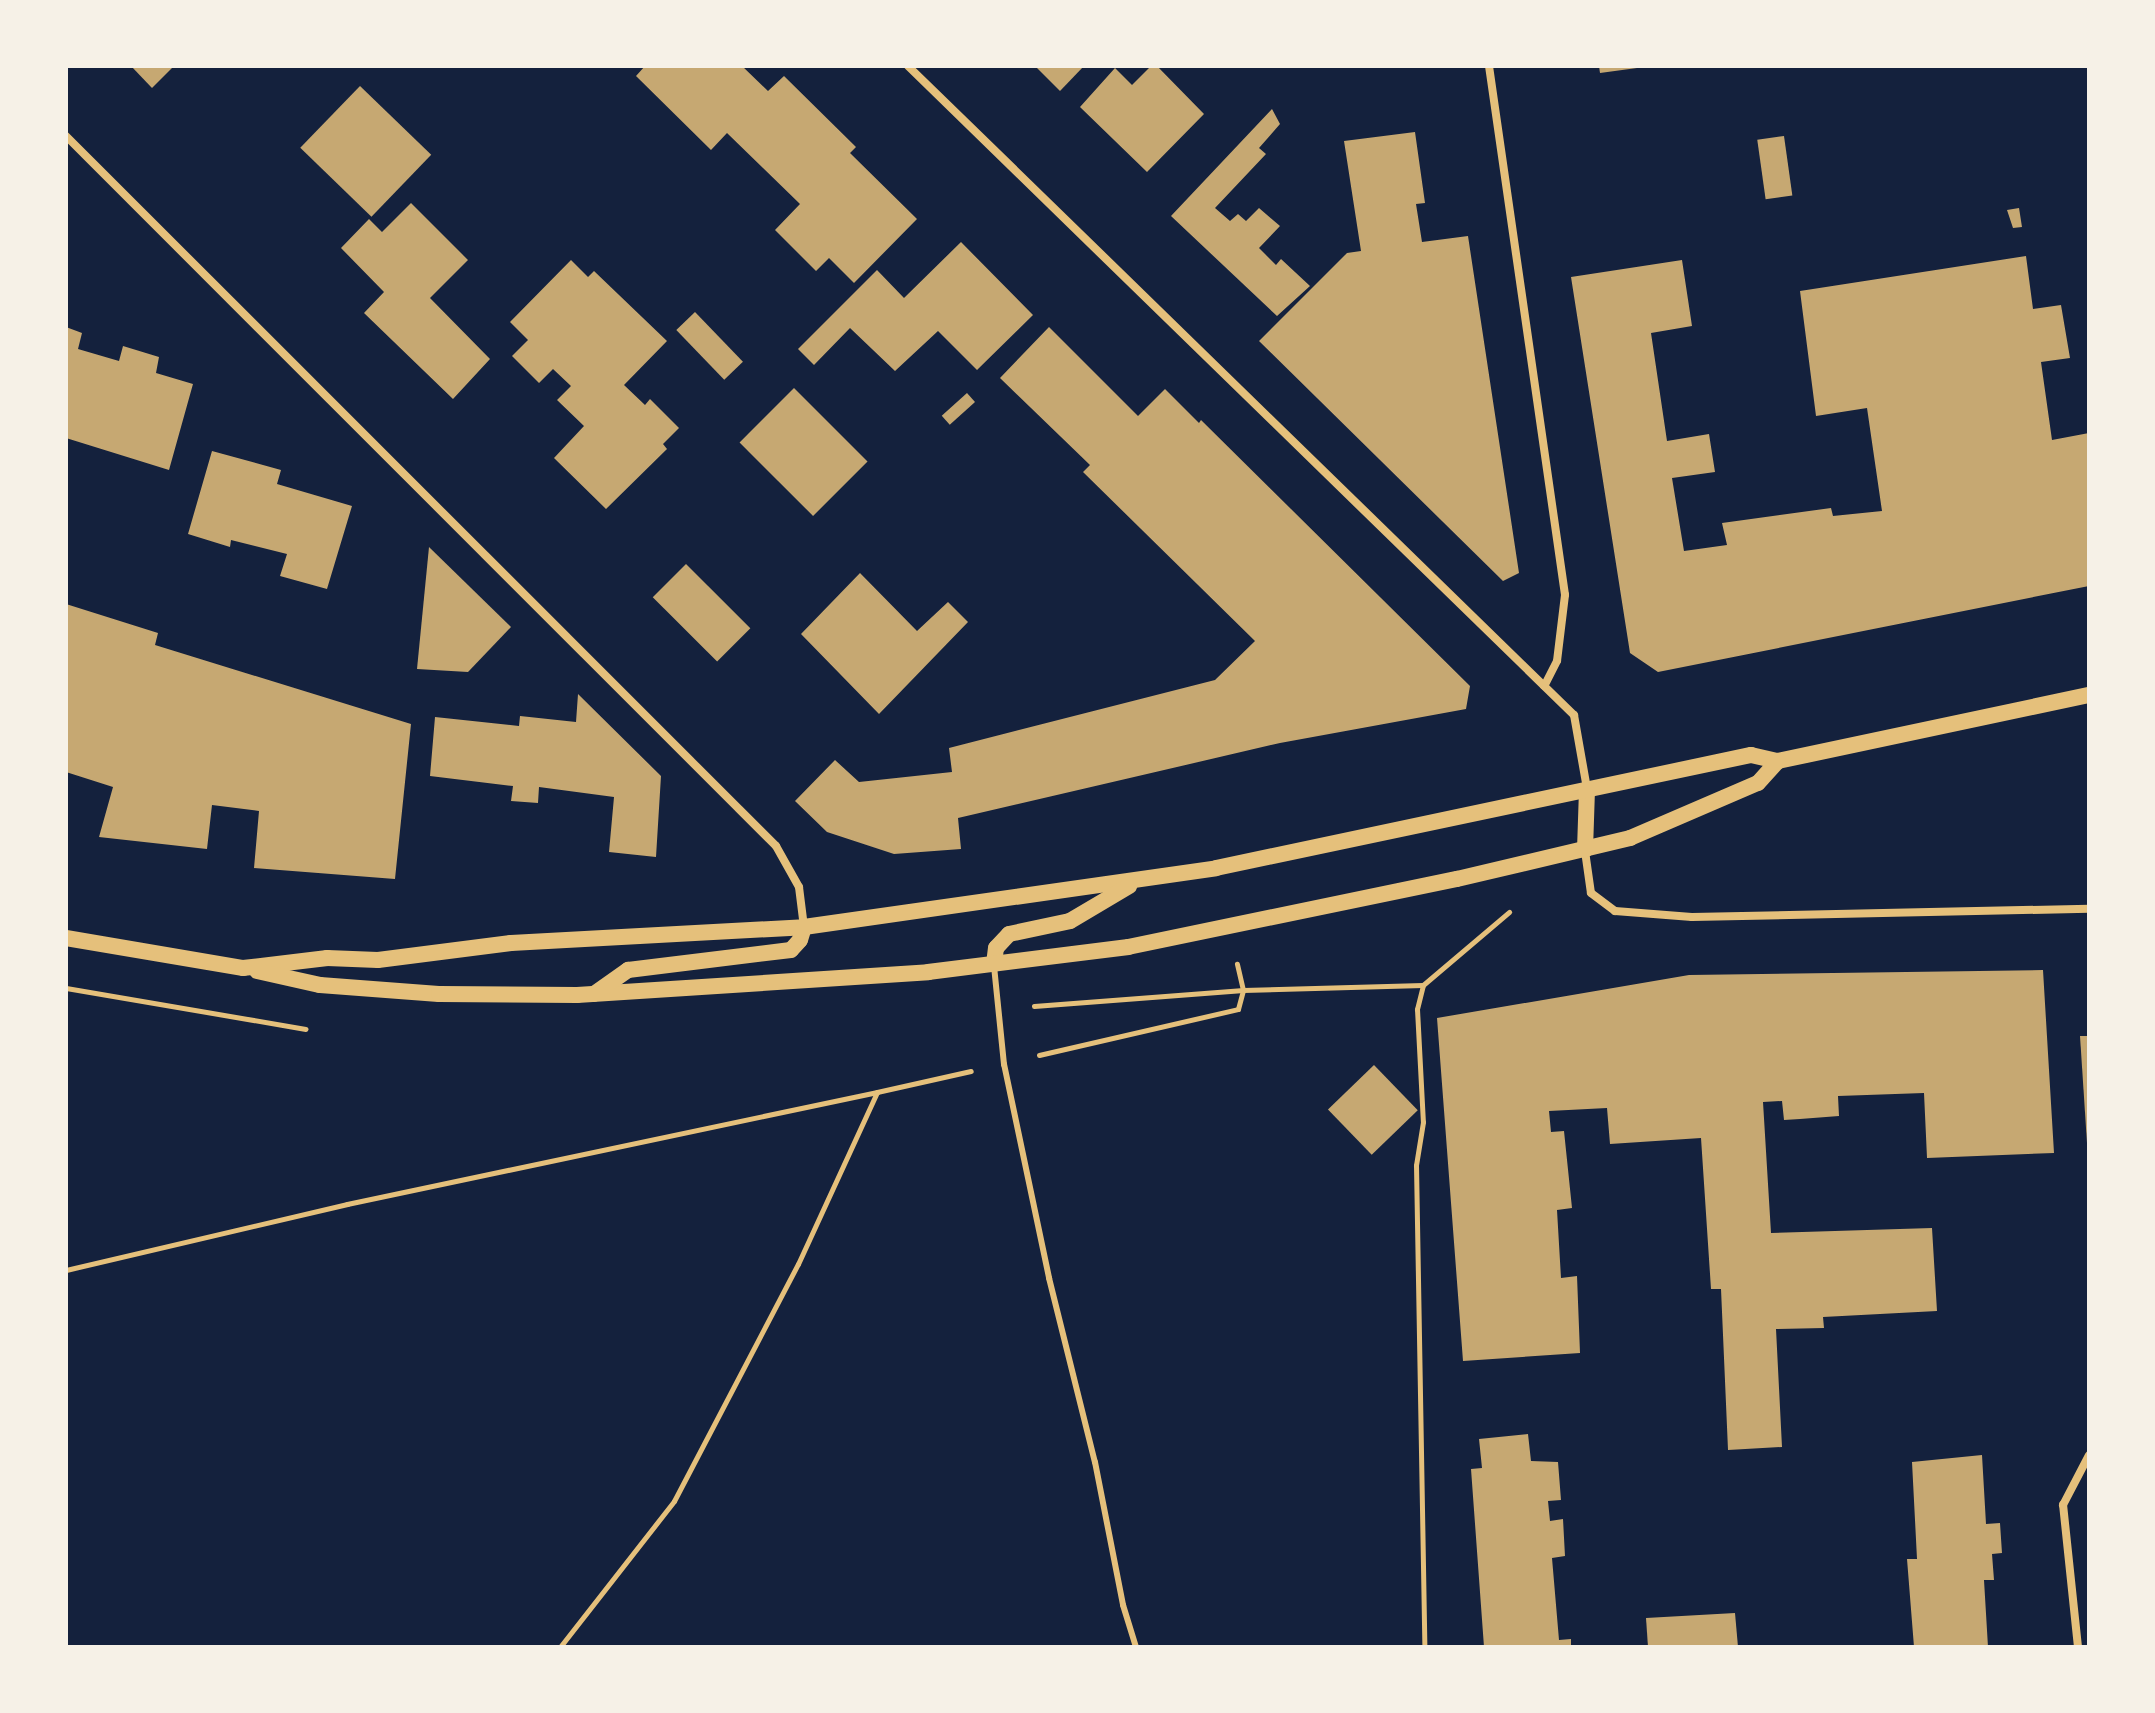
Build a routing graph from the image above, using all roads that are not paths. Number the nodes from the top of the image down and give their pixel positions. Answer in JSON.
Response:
{"nodes":[{"id":1,"x":908,"y":66,"type":"edge"},
{"id":2,"x":1489,"y":66,"type":"edge"},
{"id":3,"x":66,"y":136,"type":"edge"},
{"id":4,"x":1544,"y":686,"type":"junction"},
{"id":5,"x":2089,"y":695,"type":"edge"},
{"id":6,"x":1778,"y":761,"type":"junction"},
{"id":7,"x":1587,"y":789,"type":"junction"},
{"id":8,"x":1585,"y":850,"type":"junction"},
{"id":9,"x":1137,"y":881,"type":"junction"},
{"id":10,"x":2089,"y":909,"type":"edge"},
{"id":11,"x":804,"y":927,"type":"junction"},
{"id":12,"x":66,"y":938,"type":"edge"},
{"id":13,"x":994,"y":964,"type":"junction"},
{"id":14,"x":243,"y":968,"type":"junction"},
{"id":15,"x":593,"y":995,"type":"junction"},
{"id":16,"x":2089,"y":1455,"type":"edge"},
{"id":17,"x":1136,"y":1647,"type":"edge"},
{"id":18,"x":2078,"y":1647,"type":"edge"}],
"edges":[{"from":1,"to":4,"type":"street"},
{"from":2,"to":4,"type":"street"},
{"from":3,"to":11,"type":"street"},
{"from":4,"to":7,"type":"street"},
{"from":5,"to":6,"type":"main road"},
{"from":6,"to":7,"type":"main road"},
{"from":6,"to":8,"type":"main road"},
{"from":7,"to":8,"type":"main road"},
{"from":7,"to":9,"type":"main road"},
{"from":8,"to":10,"type":"street"},
{"from":8,"to":13,"type":"main road"},
{"from":9,"to":11,"type":"main road"},
{"from":9,"to":13,"type":"main road"},
{"from":11,"to":14,"type":"main road"},
{"from":11,"to":15,"type":"main road"},
{"from":12,"to":14,"type":"main road"},
{"from":13,"to":15,"type":"main road"},
{"from":13,"to":17,"type":"lane"},
{"from":14,"to":15,"type":"main road"},
{"from":16,"to":18,"type":"street"}]}
